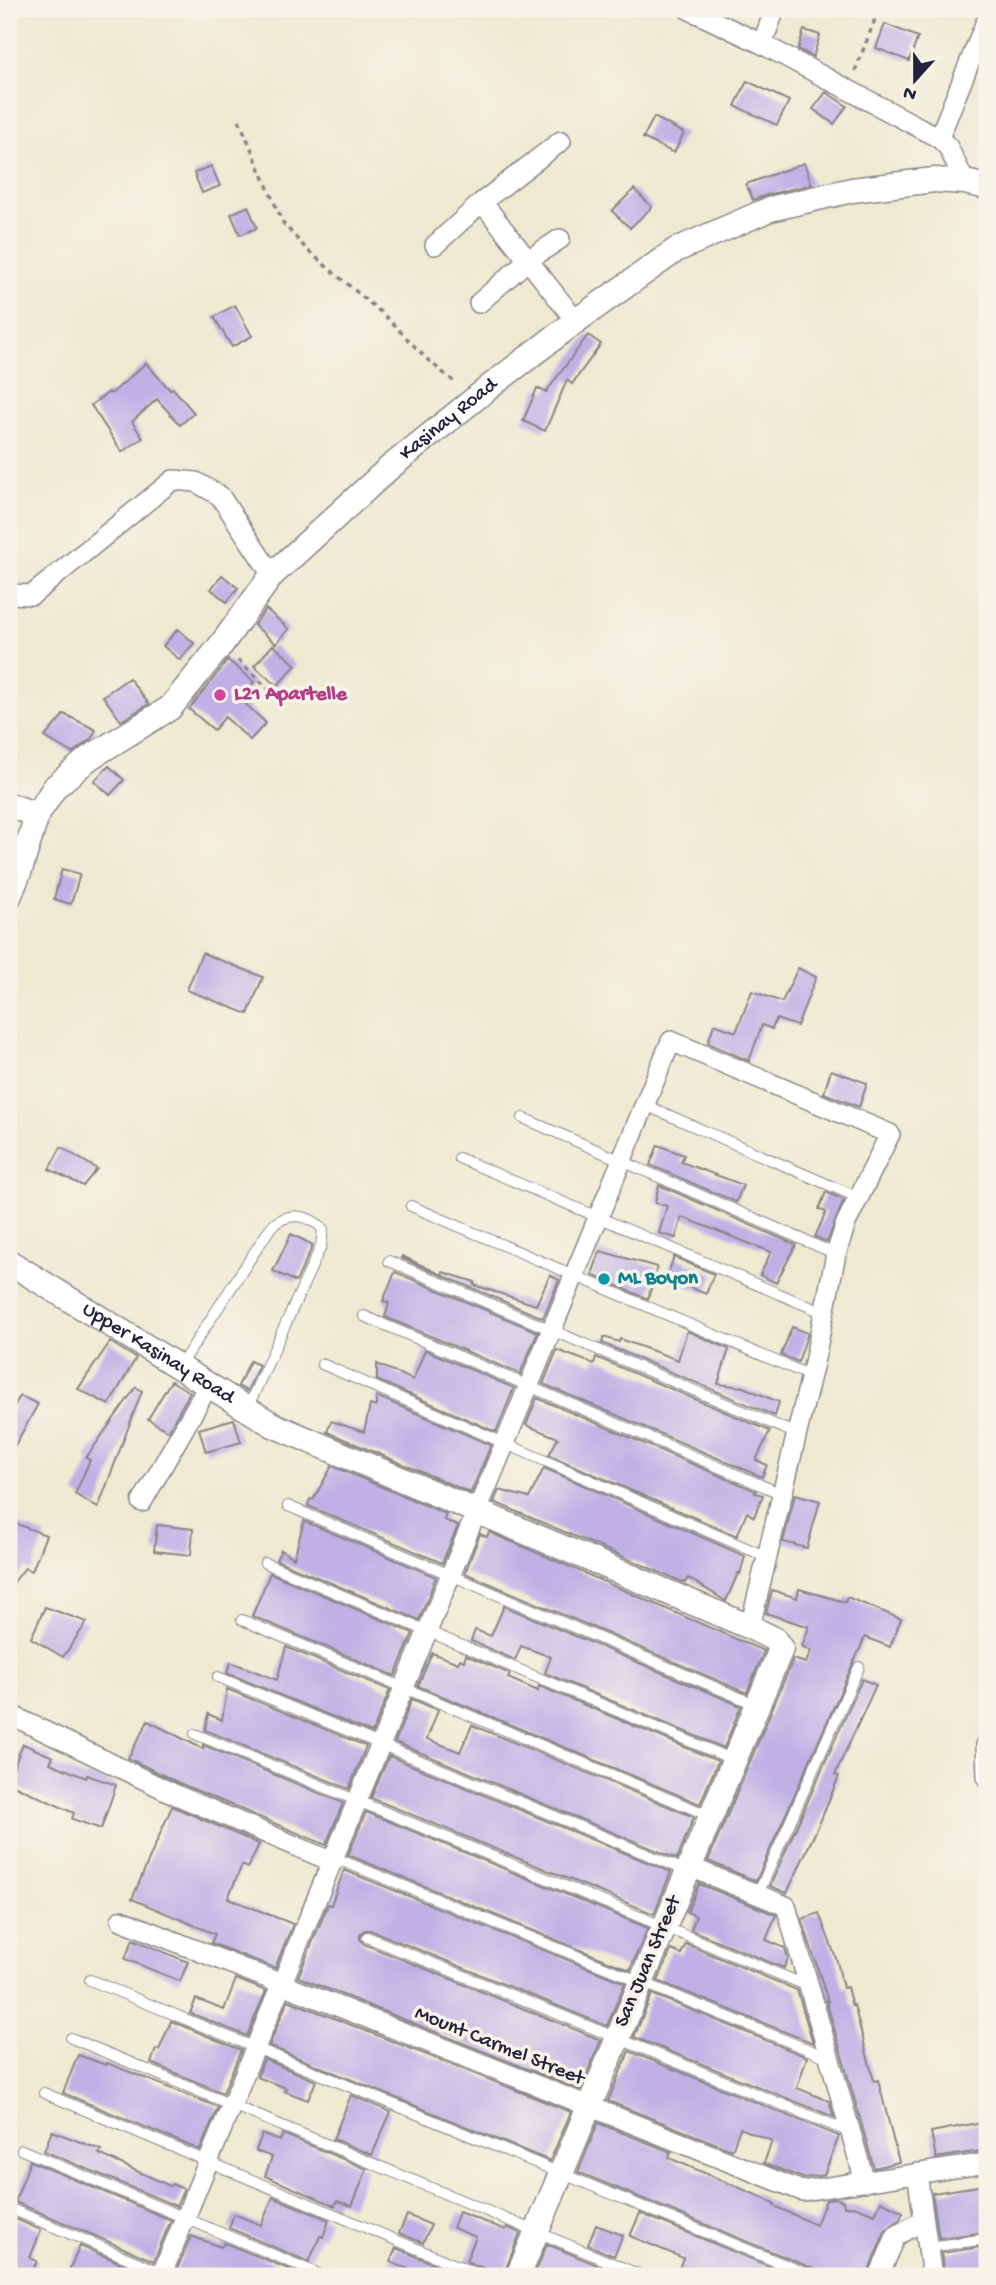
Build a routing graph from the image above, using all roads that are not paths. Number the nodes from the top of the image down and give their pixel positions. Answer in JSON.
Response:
{"nodes":[{"id":1,"x":688,"y":9,"type":"edge"},
{"id":2,"x":775,"y":9,"type":"edge"},
{"id":3,"x":987,"y":19,"type":"edge"},
{"id":4,"x":762,"y":44,"type":"junction"},
{"id":5,"x":939,"y":138,"type":"junction"},
{"id":6,"x":561,"y":141,"type":"dead end"},
{"id":7,"x":976,"y":184,"type":"edge"},
{"id":8,"x":482,"y":202,"type":"junction"},
{"id":9,"x":560,"y":239,"type":"dead end"},
{"id":10,"x":435,"y":245,"type":"dead end"},
{"id":11,"x":528,"y":260,"type":"junction"},
{"id":12,"x":479,"y":303,"type":"dead end"},
{"id":13,"x":576,"y":321,"type":"junction"},
{"id":14,"x":272,"y":575,"type":"junction"},
{"id":15,"x":9,"y":594,"type":"edge"},
{"id":16,"x":9,"y":805,"type":"edge"},
{"id":17,"x":37,"y":815,"type":"junction"},
{"id":18,"x":9,"y":897,"type":"edge"},
{"id":19,"x":645,"y":1105,"type":"junction"},
{"id":20,"x":523,"y":1118,"type":"dead end"},
{"id":21,"x":459,"y":1158,"type":"dead end"},
{"id":22,"x":622,"y":1160,"type":"junction"},
{"id":23,"x":859,"y":1198,"type":"junction"},
{"id":24,"x":411,"y":1206,"type":"dead end"},
{"id":25,"x":599,"y":1217,"type":"junction"},
{"id":26,"x":836,"y":1254,"type":"junction"},
{"id":27,"x":389,"y":1261,"type":"dead end"},
{"id":28,"x":9,"y":1262,"type":"edge"},
{"id":29,"x":575,"y":1275,"type":"junction"},
{"id":30,"x":825,"y":1313,"type":"junction"},
{"id":31,"x":364,"y":1316,"type":"dead end"},
{"id":32,"x":552,"y":1330,"type":"junction"},
{"id":33,"x":323,"y":1364,"type":"dead end"},
{"id":34,"x":179,"y":1368,"type":"junction"},
{"id":35,"x":811,"y":1376,"type":"junction"},
{"id":36,"x":208,"y":1386,"type":"junction"},
{"id":37,"x":529,"y":1386,"type":"junction"},
{"id":38,"x":247,"y":1409,"type":"junction"},
{"id":39,"x":797,"y":1434,"type":"junction"},
{"id":40,"x":506,"y":1443,"type":"junction"},
{"id":41,"x":782,"y":1494,"type":"junction"},
{"id":42,"x":142,"y":1502,"type":"dead end"},
{"id":43,"x":288,"y":1506,"type":"dead end"},
{"id":44,"x":477,"y":1511,"type":"junction"},
{"id":45,"x":767,"y":1556,"type":"junction"},
{"id":46,"x":265,"y":1563,"type":"dead end"},
{"id":47,"x":451,"y":1575,"type":"junction"},
{"id":48,"x":242,"y":1620,"type":"dead end"},
{"id":49,"x":750,"y":1627,"type":"junction"},
{"id":50,"x":428,"y":1632,"type":"junction"},
{"id":51,"x":781,"y":1649,"type":"joint"},
{"id":52,"x":859,"y":1667,"type":"dead end"},
{"id":53,"x":218,"y":1677,"type":"dead end"},
{"id":54,"x":404,"y":1688,"type":"junction"},
{"id":55,"x":758,"y":1705,"type":"junction"},
{"id":56,"x":9,"y":1714,"type":"edge"},
{"id":57,"x":195,"y":1734,"type":"dead end"},
{"id":58,"x":381,"y":1745,"type":"junction"},
{"id":59,"x":986,"y":1745,"type":"edge"},
{"id":60,"x":734,"y":1761,"type":"junction"},
{"id":61,"x":987,"y":1777,"type":"edge"},
{"id":62,"x":358,"y":1801,"type":"junction"},
{"id":63,"x":711,"y":1816,"type":"junction"},
{"id":64,"x":334,"y":1860,"type":"junction"},
{"id":65,"x":689,"y":1869,"type":"junction"},
{"id":66,"x":758,"y":1894,"type":"junction"},
{"id":67,"x":121,"y":1920,"type":"dead end"},
{"id":68,"x":664,"y":1927,"type":"junction"},
{"id":69,"x":367,"y":1937,"type":"dead end"},
{"id":70,"x":90,"y":1980,"type":"dead end"},
{"id":71,"x":641,"y":1982,"type":"junction"},
{"id":72,"x":282,"y":1984,"type":"junction"},
{"id":73,"x":809,"y":1987,"type":"junction"},
{"id":74,"x":71,"y":2038,"type":"dead end"},
{"id":75,"x":617,"y":2039,"type":"junction"},
{"id":76,"x":255,"y":2048,"type":"junction"},
{"id":77,"x":830,"y":2059,"type":"junction"},
{"id":78,"x":44,"y":2093,"type":"dead end"},
{"id":79,"x":231,"y":2105,"type":"junction"},
{"id":80,"x":588,"y":2108,"type":"junction"},
{"id":81,"x":852,"y":2133,"type":"junction"},
{"id":82,"x":22,"y":2150,"type":"dead end"},
{"id":83,"x":208,"y":2161,"type":"junction"},
{"id":84,"x":987,"y":2163,"type":"edge"},
{"id":85,"x":917,"y":2173,"type":"junction"},
{"id":86,"x":561,"y":2174,"type":"junction"},
{"id":87,"x":864,"y":2182,"type":"junction"},
{"id":88,"x":9,"y":2208,"type":"edge"},
{"id":89,"x":185,"y":2218,"type":"junction"},
{"id":90,"x":924,"y":2221,"type":"junction"},
{"id":91,"x":537,"y":2232,"type":"junction"},
{"id":92,"x":987,"y":2239,"type":"edge"},
{"id":93,"x":928,"y":2247,"type":"junction"},
{"id":94,"x":164,"y":2275,"type":"edge"},
{"id":95,"x":324,"y":2276,"type":"edge"},
{"id":96,"x":482,"y":2276,"type":"edge"},
{"id":97,"x":518,"y":2276,"type":"edge"},
{"id":98,"x":643,"y":2276,"type":"edge"},
{"id":99,"x":812,"y":2276,"type":"edge"},
{"id":100,"x":879,"y":2276,"type":"edge"},
{"id":101,"x":932,"y":2276,"type":"edge"}],
"edges":[{"from":1,"to":4,"type":"street"},
{"from":2,"to":4,"type":"street"},
{"from":3,"to":5,"type":"street"},
{"from":4,"to":5,"type":"street"},
{"from":5,"to":7,"type":"street"},
{"from":6,"to":8,"type":"street"},
{"from":7,"to":13,"type":"street","name":"Kasinay Road"},
{"from":8,"to":10,"type":"street"},
{"from":8,"to":11,"type":"street"},
{"from":9,"to":11,"type":"street"},
{"from":11,"to":12,"type":"street"},
{"from":11,"to":13,"type":"street"},
{"from":13,"to":14,"type":"street","name":"Kasinay Road"},
{"from":14,"to":15,"type":"street"},
{"from":14,"to":17,"type":"street","name":"Kasinay Road"},
{"from":16,"to":17,"type":"street"},
{"from":17,"to":18,"type":"street","name":"Kasinay Road"},
{"from":19,"to":22,"type":"street"},
{"from":19,"to":23,"type":"lane"},
{"from":19,"to":23,"type":"street"},
{"from":20,"to":22,"type":"lane"},
{"from":21,"to":25,"type":"lane"},
{"from":22,"to":25,"type":"street"},
{"from":22,"to":26,"type":"lane"},
{"from":23,"to":26,"type":"street"},
{"from":24,"to":29,"type":"lane"},
{"from":25,"to":29,"type":"street"},
{"from":25,"to":30,"type":"lane"},
{"from":26,"to":30,"type":"street"},
{"from":27,"to":32,"type":"lane"},
{"from":28,"to":34,"type":"street","name":"Upper Kasinay Road"},
{"from":29,"to":32,"type":"street"},
{"from":29,"to":35,"type":"lane"},
{"from":30,"to":35,"type":"street"},
{"from":31,"to":37,"type":"lane"},
{"from":32,"to":37,"type":"street"},
{"from":32,"to":39,"type":"lane"},
{"from":33,"to":40,"type":"lane"},
{"from":34,"to":36,"type":"street","name":"Upper Kasinay Road"},
{"from":34,"to":38,"type":"lane"},
{"from":35,"to":39,"type":"street"},
{"from":36,"to":38,"type":"street","name":"Upper Kasinay Road"},
{"from":36,"to":42,"type":"street"},
{"from":37,"to":40,"type":"street"},
{"from":37,"to":41,"type":"lane"},
{"from":38,"to":44,"type":"street","name":"Upper Kasinay Road"},
{"from":39,"to":41,"type":"street"},
{"from":40,"to":44,"type":"street"},
{"from":40,"to":45,"type":"lane"},
{"from":41,"to":45,"type":"street"},
{"from":43,"to":47,"type":"lane"},
{"from":44,"to":47,"type":"street"},
{"from":44,"to":49,"type":"street","name":"Upper Kasinay Road"},
{"from":45,"to":49,"type":"street"},
{"from":46,"to":50,"type":"lane"},
{"from":47,"to":50,"type":"street"},
{"from":47,"to":55,"type":"lane"},
{"from":48,"to":54,"type":"lane"},
{"from":49,"to":51,"type":"street","name":"Upper Kasinay Road"},
{"from":50,"to":54,"type":"street"},
{"from":50,"to":60,"type":"lane"},
{"from":51,"to":55,"type":"street","name":"San Juan Street"},
{"from":52,"to":66,"type":"lane"},
{"from":53,"to":58,"type":"lane"},
{"from":54,"to":58,"type":"street"},
{"from":54,"to":63,"type":"lane"},
{"from":55,"to":60,"type":"street","name":"San Juan Street"},
{"from":56,"to":64,"type":"street"},
{"from":57,"to":62,"type":"lane"},
{"from":58,"to":62,"type":"street"},
{"from":58,"to":65,"type":"lane"},
{"from":59,"to":61,"type":"street"},
{"from":60,"to":63,"type":"street","name":"San Juan Street"},
{"from":62,"to":64,"type":"street"},
{"from":62,"to":68,"type":"lane"},
{"from":63,"to":65,"type":"street","name":"San Juan Street"},
{"from":64,"to":71,"type":"lane"},
{"from":64,"to":72,"type":"street"},
{"from":65,"to":66,"type":"street"},
{"from":65,"to":68,"type":"street","name":"San Juan Street"},
{"from":66,"to":73,"type":"street"},
{"from":67,"to":72,"type":"street","name":"Mount Carmel Street"},
{"from":68,"to":71,"type":"street","name":"San Juan Street"},
{"from":68,"to":73,"type":"lane"},
{"from":69,"to":75,"type":"lane"},
{"from":70,"to":76,"type":"lane"},
{"from":71,"to":75,"type":"street","name":"San Juan Street"},
{"from":71,"to":77,"type":"lane"},
{"from":72,"to":76,"type":"street"},
{"from":72,"to":80,"type":"street","name":"Mount Carmel Street"},
{"from":73,"to":77,"type":"street"},
{"from":74,"to":79,"type":"lane"},
{"from":75,"to":80,"type":"street","name":"San Juan Street"},
{"from":75,"to":81,"type":"lane"},
{"from":76,"to":79,"type":"street"},
{"from":76,"to":86,"type":"lane"},
{"from":77,"to":81,"type":"street"},
{"from":78,"to":83,"type":"lane"},
{"from":79,"to":83,"type":"street"},
{"from":79,"to":91,"type":"lane"},
{"from":80,"to":86,"type":"street","name":"San Juan Street"},
{"from":80,"to":87,"type":"street","name":"Mount Carmel Street"},
{"from":81,"to":87,"type":"street"},
{"from":82,"to":89,"type":"lane"},
{"from":83,"to":89,"type":"street"},
{"from":83,"to":96,"type":"lane"},
{"from":84,"to":85,"type":"street","name":"Mount Carmel Street"},
{"from":85,"to":87,"type":"street","name":"Mount Carmel Street"},
{"from":85,"to":90,"type":"street"},
{"from":86,"to":91,"type":"street","name":"San Juan Street"},
{"from":86,"to":99,"type":"lane"},
{"from":88,"to":94,"type":"lane"},
{"from":89,"to":94,"type":"street"},
{"from":89,"to":95,"type":"lane"},
{"from":90,"to":93,"type":"street"},
{"from":90,"to":100,"type":"street"},
{"from":91,"to":97,"type":"street","name":"San Juan Street"},
{"from":91,"to":98,"type":"lane"},
{"from":92,"to":93,"type":"lane"},
{"from":93,"to":101,"type":"street"}]}
